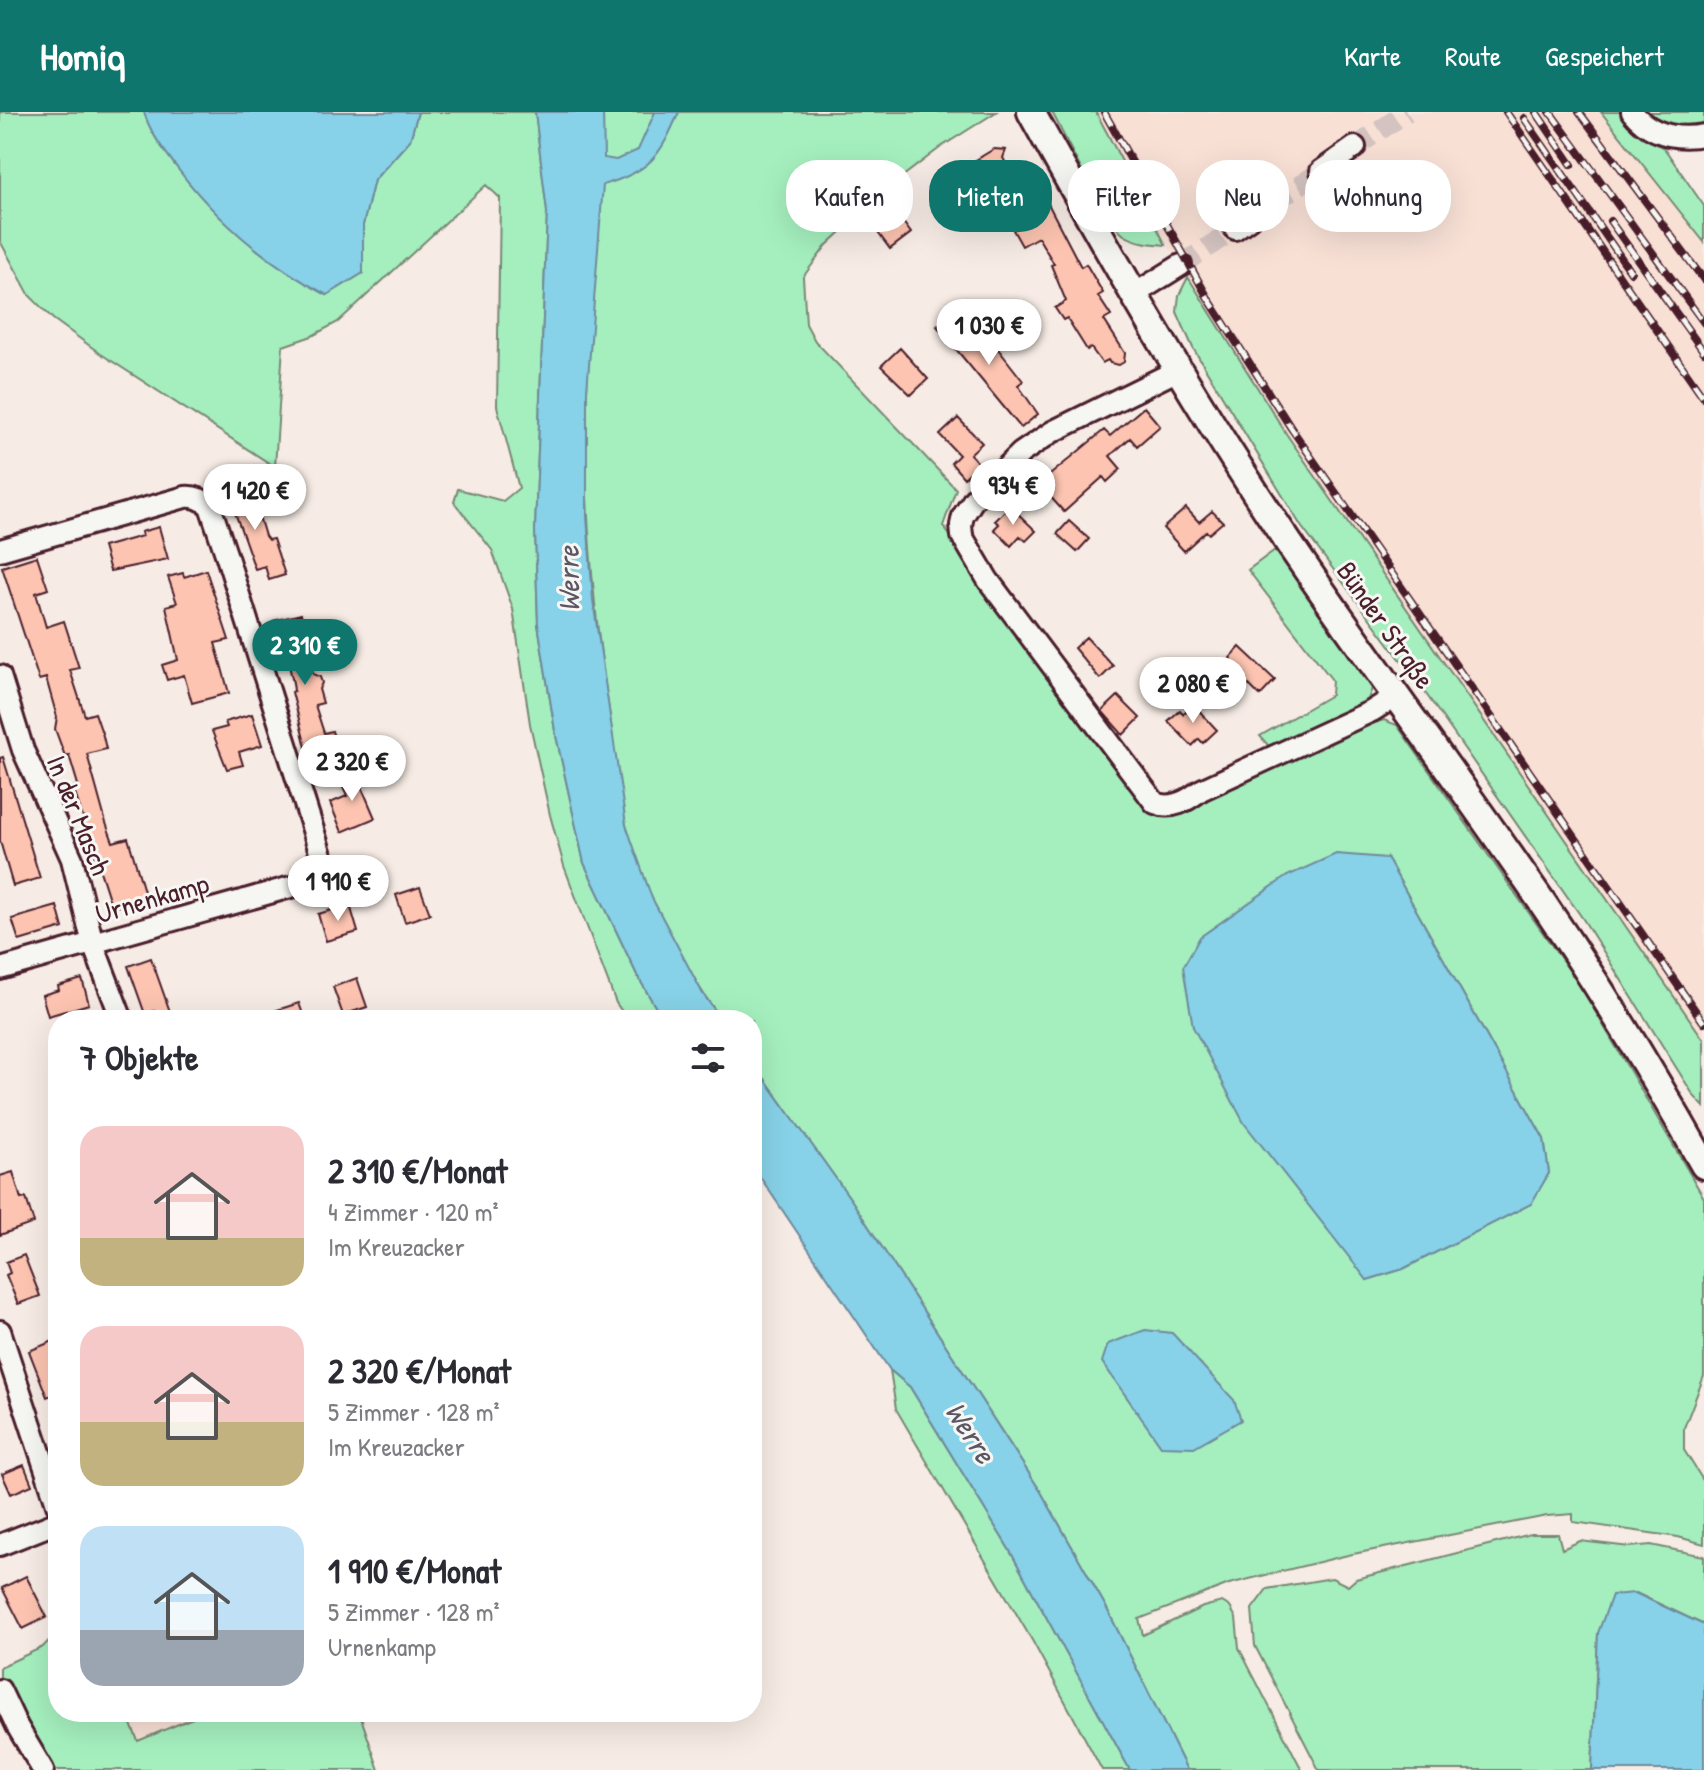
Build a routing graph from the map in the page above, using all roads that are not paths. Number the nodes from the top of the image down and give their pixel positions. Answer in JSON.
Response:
{"nodes":[{"id":1,"x":1031,"y":112,"type":"edge"},
{"id":2,"x":1632,"y":112,"type":"edge"},
{"id":3,"x":1704,"y":135,"type":"edge"},
{"id":4,"x":1355,"y":147,"type":"tunnel mouth"},
{"id":5,"x":1337,"y":160,"type":"tunnel mouth"},
{"id":6,"x":1181,"y":265,"type":"tunnel mouth"},
{"id":7,"x":1133,"y":295,"type":"junction"},
{"id":8,"x":1178,"y":370,"type":"junction"},
{"id":9,"x":0,"y":550,"type":"edge"},
{"id":10,"x":0,"y":676,"type":"edge"},
{"id":11,"x":1396,"y":696,"type":"junction"},
{"id":12,"x":93,"y":944,"type":"junction"},
{"id":13,"x":0,"y":969,"type":"edge"},
{"id":14,"x":118,"y":1010,"type":"edge"},
{"id":15,"x":1704,"y":1165,"type":"edge"},
{"id":16,"x":0,"y":1331,"type":"edge"},
{"id":17,"x":48,"y":1477,"type":"edge"},
{"id":18,"x":48,"y":1526,"type":"edge"},
{"id":19,"x":0,"y":1545,"type":"edge"},
{"id":20,"x":0,"y":1690,"type":"edge"},
{"id":21,"x":43,"y":1770,"type":"edge"}],
"edges":[{"from":1,"to":7,"type":"main road","name":"Bünder Straße"},
{"from":2,"to":3,"type":"street"},
{"from":4,"to":5,"type":"street"},
{"from":6,"to":7,"type":"street"},
{"from":7,"to":8,"type":"main road","name":"Bünder Straße"},
{"from":8,"to":11,"type":"main road","name":"Bünder Straße"},
{"from":8,"to":11,"type":"street"},
{"from":9,"to":12,"type":"street","name":"Urnenkamp"},
{"from":10,"to":12,"type":"street","name":"In der Masch"},
{"from":11,"to":15,"type":"main road","name":"Bünder Straße"},
{"from":12,"to":13,"type":"street","name":"Urnenkamp"},
{"from":12,"to":14,"type":"street","name":"In der Masch"},
{"from":16,"to":17,"type":"street"},
{"from":18,"to":19,"type":"street"},
{"from":20,"to":21,"type":"street"}]}
